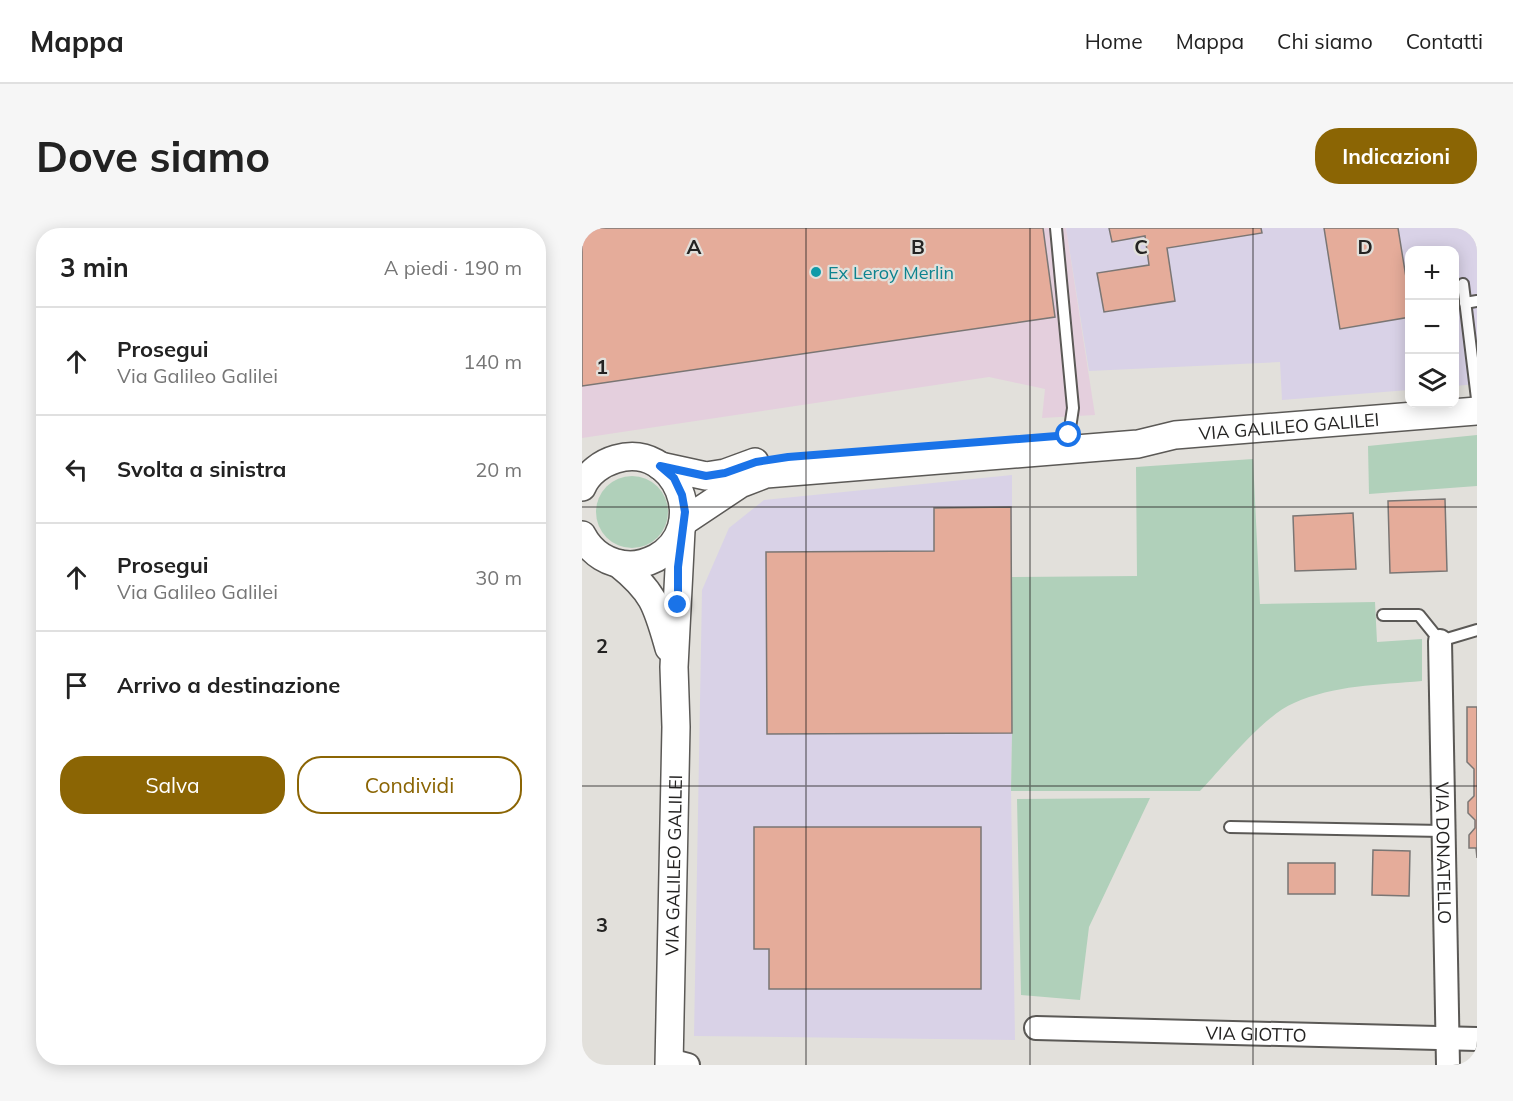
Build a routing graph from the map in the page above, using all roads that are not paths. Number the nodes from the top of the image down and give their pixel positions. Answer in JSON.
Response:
{"nodes":[{"id":1,"x":1056,"y":228,"type":"edge"},
{"id":2,"x":1463,"y":284,"type":"dead end"},
{"id":3,"x":1477,"y":302,"type":"edge"},
{"id":4,"x":1465,"y":303,"type":"junction"},
{"id":5,"x":1477,"y":399,"type":"edge"},
{"id":6,"x":1477,"y":411,"type":"edge"},
{"id":7,"x":1069,"y":435,"type":"junction"},
{"id":8,"x":1175,"y":435,"type":"junction"},
{"id":9,"x":660,"y":466,"type":"junction"},
{"id":10,"x":586,"y":478,"type":"edge"},
{"id":11,"x":682,"y":526,"type":"junction"},
{"id":12,"x":582,"y":535,"type":"edge"},
{"id":13,"x":618,"y":564,"type":"junction"},
{"id":14,"x":1383,"y":615,"type":"dead end"},
{"id":15,"x":1477,"y":630,"type":"edge"},
{"id":16,"x":1440,"y":641,"type":"junction"},
{"id":17,"x":674,"y":667,"type":"junction"},
{"id":18,"x":1230,"y":827,"type":"dead end"},
{"id":19,"x":1442,"y":831,"type":"junction"},
{"id":20,"x":1036,"y":1028,"type":"dead end"},
{"id":21,"x":1447,"y":1038,"type":"junction"},
{"id":22,"x":1477,"y":1039,"type":"edge"},
{"id":23,"x":676,"y":1063,"type":"edge"},
{"id":24,"x":1448,"y":1065,"type":"edge"}],
"edges":[{"from":1,"to":7,"type":"lane"},
{"from":2,"to":4,"type":"lane"},
{"from":3,"to":4,"type":"lane"},
{"from":4,"to":5,"type":"lane"},
{"from":6,"to":8,"type":"street","name":"VIA GALILEO GALILEI"},
{"from":7,"to":8,"type":"street","name":"VIA GALILEO GALILEI"},
{"from":7,"to":9,"type":"street","name":"VIA GALILEO GALILEI"},
{"from":8,"to":11,"type":"street","name":"VIA GALILEO GALILEI"},
{"from":9,"to":10,"type":"street","name":"VIA GALILEO GALILEI"},
{"from":9,"to":11,"type":"street"},
{"from":11,"to":13,"type":"street"},
{"from":11,"to":17,"type":"street","name":"VIA GALILEO GALILEI"},
{"from":12,"to":13,"type":"street","name":"VIA GALILEO GALILEI"},
{"from":13,"to":17,"type":"street","name":"VIA GALILEO GALILEI"},
{"from":14,"to":16,"type":"lane"},
{"from":15,"to":16,"type":"lane"},
{"from":16,"to":19,"type":"street","name":"VIA DONATELLO"},
{"from":17,"to":23,"type":"street","name":"VIA GALILEO GALILEI"},
{"from":18,"to":19,"type":"lane"},
{"from":19,"to":21,"type":"street","name":"VIA DONATELLO"},
{"from":20,"to":21,"type":"street","name":"VIA GIOTTO"},
{"from":21,"to":22,"type":"street","name":"VIA GIOTTO"},
{"from":21,"to":24,"type":"street","name":"VIA DONATELLO"}]}
